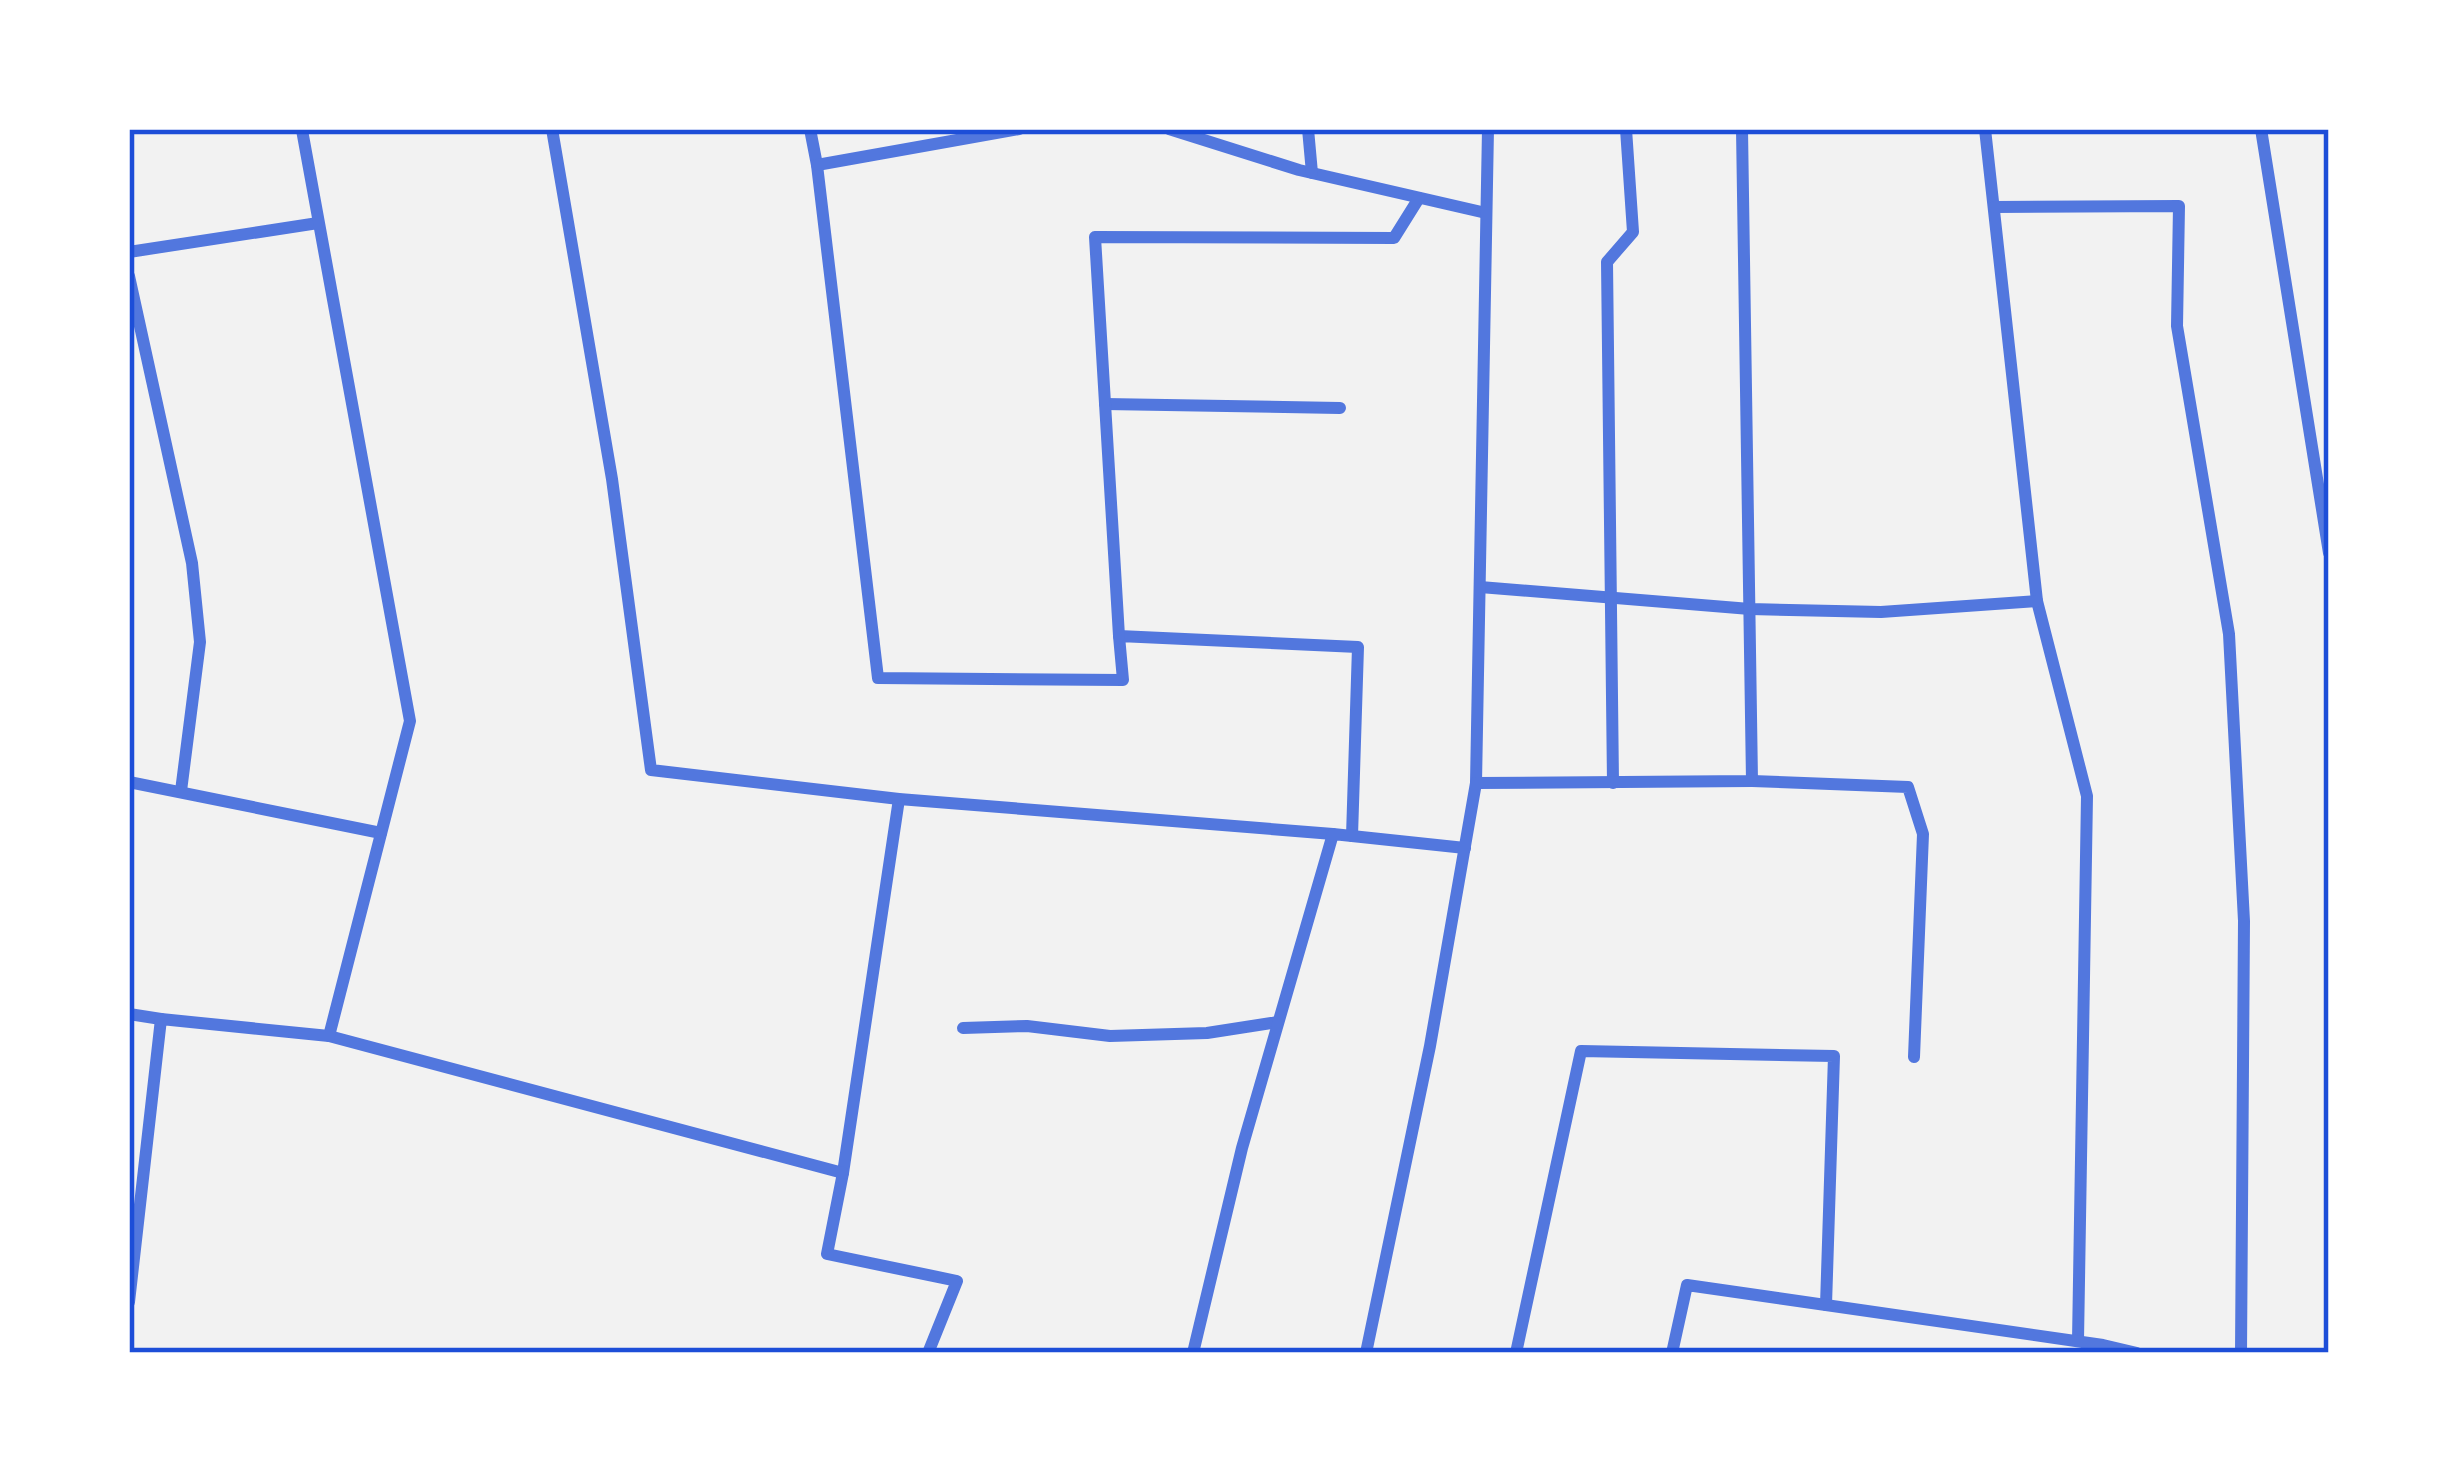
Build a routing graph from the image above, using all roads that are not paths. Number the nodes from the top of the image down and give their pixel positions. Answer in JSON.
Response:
{"nodes":[{"id":1,"x":314,"y":129,"type":"edge"},
{"id":2,"x":552,"y":129,"type":"edge"},
{"id":3,"x":810,"y":129,"type":"edge"},
{"id":4,"x":1019,"y":129,"type":"edge"},
{"id":5,"x":1169,"y":129,"type":"edge"},
{"id":6,"x":1308,"y":129,"type":"edge"},
{"id":7,"x":1488,"y":129,"type":"edge"},
{"id":8,"x":1626,"y":129,"type":"edge"},
{"id":9,"x":1742,"y":129,"type":"edge"},
{"id":10,"x":1985,"y":129,"type":"edge"},
{"id":11,"x":2261,"y":129,"type":"edge"},
{"id":12,"x":302,"y":130,"type":"edge"},
{"id":13,"x":818,"y":165,"type":"junction"},
{"id":14,"x":1312,"y":173,"type":"junction"},
{"id":15,"x":1419,"y":197,"type":"junction"},
{"id":16,"x":1994,"y":207,"type":"junction"},
{"id":17,"x":1486,"y":213,"type":"junction"},
{"id":18,"x":318,"y":223,"type":"junction"},
{"id":19,"x":129,"y":253,"type":"edge"},
{"id":20,"x":129,"y":276,"type":"edge"},
{"id":21,"x":1105,"y":404,"type":"junction"},
{"id":22,"x":1340,"y":408,"type":"dead end"},
{"id":23,"x":2329,"y":553,"type":"edge"},
{"id":24,"x":1480,"y":587,"type":"junction"},
{"id":25,"x":1611,"y":598,"type":"junction"},
{"id":26,"x":2038,"y":602,"type":"junction"},
{"id":27,"x":1750,"y":609,"type":"junction"},
{"id":28,"x":1119,"y":636,"type":"junction"},
{"id":29,"x":1752,"y":781,"type":"junction"},
{"id":30,"x":129,"y":782,"type":"edge"},
{"id":31,"x":1613,"y":782,"type":"junction"},
{"id":32,"x":1476,"y":783,"type":"junction"},
{"id":33,"x":181,"y":791,"type":"junction"},
{"id":34,"x":899,"y":799,"type":"junction"},
{"id":35,"x":381,"y":832,"type":"junction"},
{"id":36,"x":1333,"y":834,"type":"junction"},
{"id":37,"x":1352,"y":836,"type":"junction"},
{"id":38,"x":1465,"y":848,"type":"junction"},
{"id":39,"x":129,"y":1014,"type":"edge"},
{"id":40,"x":161,"y":1019,"type":"junction"},
{"id":41,"x":1278,"y":1022,"type":"junction"},
{"id":42,"x":963,"y":1028,"type":"dead end"},
{"id":43,"x":329,"y":1036,"type":"junction"},
{"id":44,"x":1914,"y":1058,"type":"dead end"},
{"id":45,"x":843,"y":1173,"type":"junction"},
{"id":46,"x":130,"y":1292,"type":"edge"},
{"id":47,"x":129,"y":1302,"type":"edge"},
{"id":48,"x":1826,"y":1305,"type":"junction"},
{"id":49,"x":2042,"y":1336,"type":"junction"},
{"id":50,"x":2078,"y":1341,"type":"junction"},
{"id":51,"x":928,"y":1353,"type":"edge"},
{"id":52,"x":1193,"y":1353,"type":"edge"},
{"id":53,"x":1366,"y":1353,"type":"edge"},
{"id":54,"x":1516,"y":1353,"type":"edge"},
{"id":55,"x":1672,"y":1353,"type":"edge"},
{"id":56,"x":2045,"y":1353,"type":"edge"},
{"id":57,"x":2137,"y":1353,"type":"edge"},
{"id":58,"x":2241,"y":1353,"type":"edge"}],
"edges":[{"from":1,"to":12,"type":"street"},
{"from":2,"to":34,"type":"street"},
{"from":3,"to":13,"type":"street"},
{"from":4,"to":13,"type":"street"},
{"from":5,"to":14,"type":"street"},
{"from":6,"to":14,"type":"street"},
{"from":7,"to":17,"type":"street"},
{"from":8,"to":25,"type":"street"},
{"from":9,"to":27,"type":"street"},
{"from":10,"to":16,"type":"street"},
{"from":11,"to":23,"type":"street"},
{"from":12,"to":18,"type":"street"},
{"from":13,"to":28,"type":"street"},
{"from":14,"to":15,"type":"street"},
{"from":15,"to":17,"type":"street"},
{"from":15,"to":21,"type":"street"},
{"from":16,"to":26,"type":"street"},
{"from":16,"to":58,"type":"street"},
{"from":17,"to":24,"type":"street"},
{"from":18,"to":19,"type":"street"},
{"from":18,"to":35,"type":"street"},
{"from":20,"to":33,"type":"street"},
{"from":21,"to":22,"type":"street"},
{"from":21,"to":28,"type":"street"},
{"from":24,"to":25,"type":"street"},
{"from":24,"to":32,"type":"street"},
{"from":25,"to":27,"type":"street"},
{"from":25,"to":31,"type":"street"},
{"from":26,"to":27,"type":"street"},
{"from":26,"to":50,"type":"street"},
{"from":27,"to":29,"type":"street"},
{"from":28,"to":37,"type":"street"},
{"from":29,"to":31,"type":"street"},
{"from":29,"to":44,"type":"street"},
{"from":30,"to":33,"type":"street"},
{"from":31,"to":32,"type":"street"},
{"from":32,"to":38,"type":"street"},
{"from":33,"to":35,"type":"street"},
{"from":34,"to":36,"type":"street"},
{"from":34,"to":45,"type":"street"},
{"from":35,"to":43,"type":"street"},
{"from":36,"to":37,"type":"street"},
{"from":36,"to":41,"type":"street"},
{"from":37,"to":38,"type":"street"},
{"from":38,"to":53,"type":"street"},
{"from":39,"to":40,"type":"street"},
{"from":40,"to":43,"type":"street"},
{"from":40,"to":46,"type":"street"},
{"from":41,"to":42,"type":"street"},
{"from":41,"to":52,"type":"street"},
{"from":43,"to":45,"type":"street"},
{"from":45,"to":51,"type":"street"},
{"from":46,"to":47,"type":"street"},
{"from":48,"to":49,"type":"street"},
{"from":48,"to":54,"type":"street"},
{"from":48,"to":55,"type":"street"},
{"from":49,"to":50,"type":"street"},
{"from":49,"to":56,"type":"street"},
{"from":50,"to":57,"type":"street"}]}
